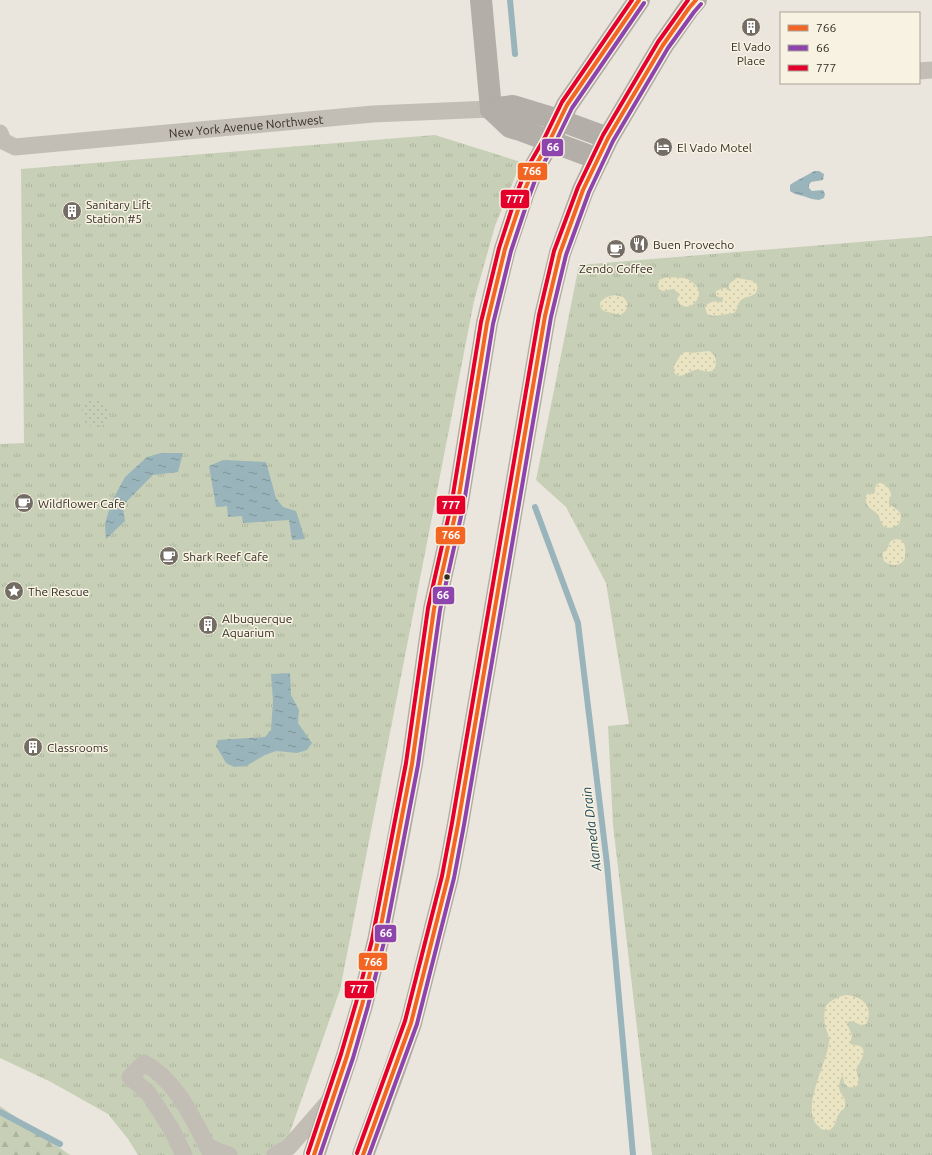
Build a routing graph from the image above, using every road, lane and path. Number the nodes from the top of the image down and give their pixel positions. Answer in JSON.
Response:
{"nodes":[{"id":1,"x":481,"y":0,"type":"edge"},
{"id":2,"x":639,"y":0,"type":"edge"},
{"id":3,"x":696,"y":0,"type":"edge"},
{"id":4,"x":932,"y":70,"type":"edge"},
{"id":5,"x":920,"y":71,"type":"edge"},
{"id":6,"x":491,"y":109,"type":"junction"},
{"id":7,"x":559,"y":120,"type":"junction"},
{"id":8,"x":1,"y":137,"type":"edge"},
{"id":9,"x":608,"y":138,"type":"junction"},
{"id":10,"x":549,"y":142,"type":"junction"},
{"id":11,"x":598,"y":159,"type":"junction"},
{"id":12,"x":334,"y":1095,"type":"junction"},
{"id":13,"x":210,"y":1151,"type":"edge"},
{"id":14,"x":184,"y":1155,"type":"edge"},
{"id":15,"x":229,"y":1155,"type":"edge"},
{"id":16,"x":275,"y":1155,"type":"edge"},
{"id":17,"x":314,"y":1155,"type":"edge"},
{"id":18,"x":363,"y":1155,"type":"edge"}],
"edges":[{"from":1,"to":6,"type":"street"},
{"from":2,"to":7,"type":"main road"},
{"from":3,"to":9,"type":"main road"},
{"from":4,"to":5,"type":"street"},
{"from":6,"to":7,"type":"street","name":"New York Avenue Northwest"},
{"from":6,"to":8,"type":"street","name":"New York Avenue Northwest"},
{"from":6,"to":10,"type":"street"},
{"from":7,"to":9,"type":"street","name":"New York Avenue Northwest"},
{"from":7,"to":10,"type":"main road"},
{"from":9,"to":11,"type":"main road"},
{"from":10,"to":11,"type":"street"},
{"from":10,"to":12,"type":"main road"},
{"from":11,"to":18,"type":"main road"},
{"from":12,"to":16,"type":"street"},
{"from":12,"to":17,"type":"main road"},
{"from":13,"to":14,"type":"street"},
{"from":13,"to":15,"type":"street"}]}
